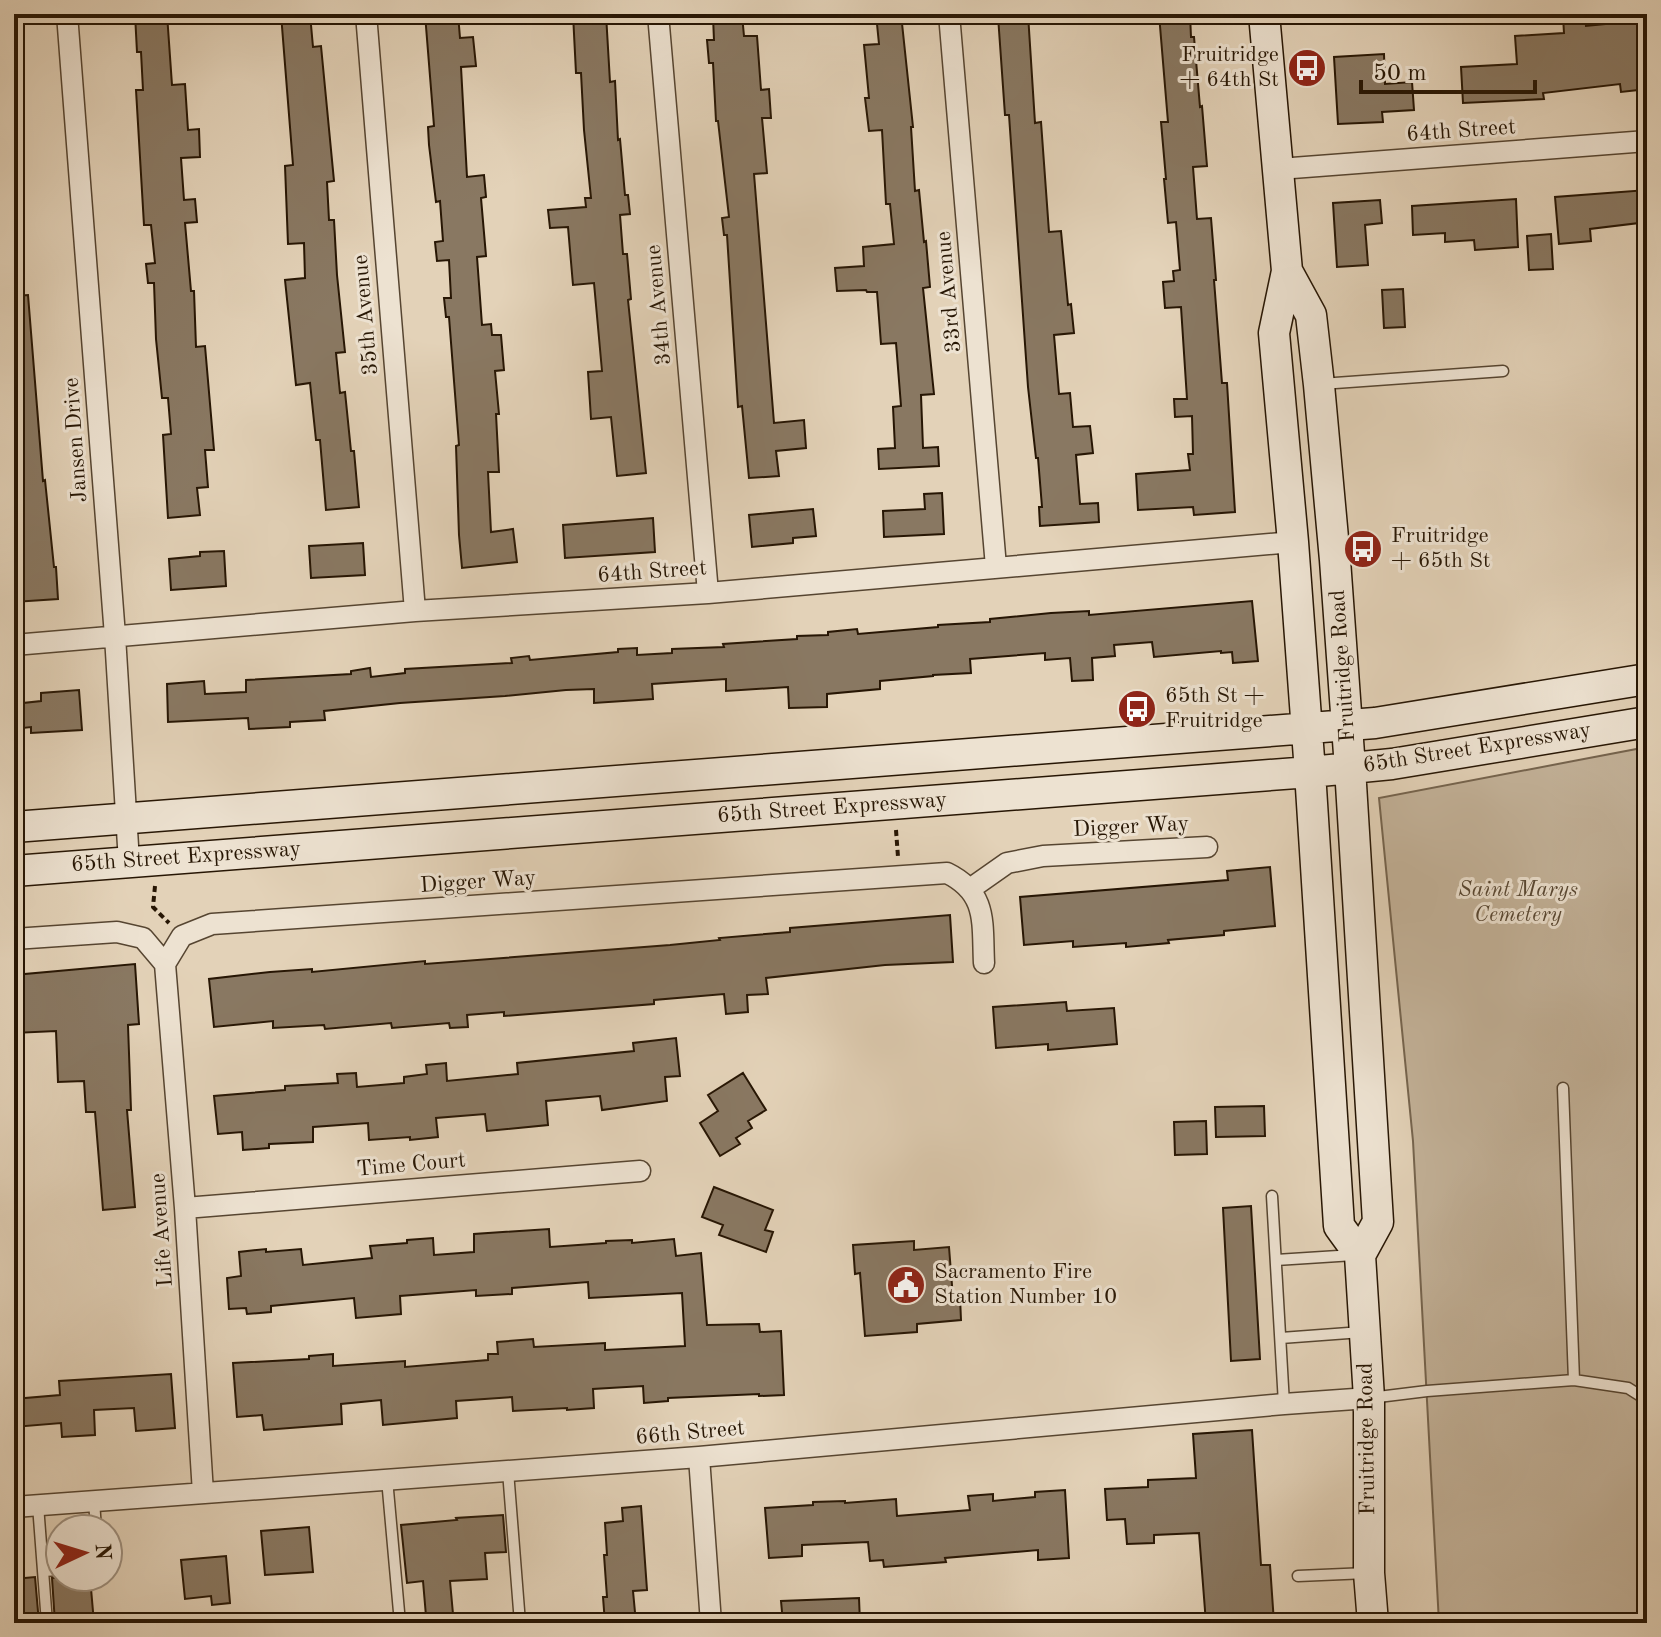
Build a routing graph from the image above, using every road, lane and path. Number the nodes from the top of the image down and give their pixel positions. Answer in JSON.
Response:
{"nodes":[{"id":1,"x":67,"y":14,"type":"edge"},
{"id":2,"x":366,"y":14,"type":"edge"},
{"id":3,"x":658,"y":14,"type":"edge"},
{"id":4,"x":949,"y":14,"type":"edge"},
{"id":5,"x":1264,"y":14,"type":"edge"},
{"id":6,"x":1647,"y":141,"type":"edge"},
{"id":7,"x":1279,"y":169,"type":"junction"},
{"id":8,"x":1287,"y":271,"type":"junction"},
{"id":9,"x":1503,"y":371,"type":"dead end"},
{"id":10,"x":1319,"y":385,"type":"junction"},
{"id":11,"x":1293,"y":542,"type":"junction"},
{"id":12,"x":996,"y":567,"type":"junction"},
{"id":13,"x":708,"y":593,"type":"junction"},
{"id":14,"x":415,"y":611,"type":"junction"},
{"id":15,"x":115,"y":636,"type":"junction"},
{"id":16,"x":14,"y":645,"type":"edge"},
{"id":17,"x":1647,"y":679,"type":"edge"},
{"id":18,"x":1647,"y":722,"type":"edge"},
{"id":19,"x":1346,"y":726,"type":"junction"},
{"id":20,"x":1306,"y":729,"type":"junction"},
{"id":21,"x":1350,"y":768,"type":"junction"},
{"id":22,"x":1310,"y":772,"type":"junction"},
{"id":23,"x":893,"y":803,"type":"junction"},
{"id":24,"x":126,"y":818,"type":"junction"},
{"id":25,"x":14,"y":827,"type":"edge"},
{"id":26,"x":1207,"y":847,"type":"dead end"},
{"id":27,"x":143,"y":861,"type":"junction"},
{"id":28,"x":14,"y":871,"type":"edge"},
{"id":29,"x":900,"y":876,"type":"junction"},
{"id":30,"x":970,"y":889,"type":"junction"},
{"id":31,"x":182,"y":936,"type":"junction"},
{"id":32,"x":14,"y":939,"type":"edge"},
{"id":33,"x":984,"y":963,"type":"dead end"},
{"id":34,"x":165,"y":964,"type":"junction"},
{"id":35,"x":1563,"y":1088,"type":"dead end"},
{"id":36,"x":640,"y":1171,"type":"dead end"},
{"id":37,"x":1272,"y":1196,"type":"dead end"},
{"id":38,"x":185,"y":1208,"type":"junction"},
{"id":39,"x":1360,"y":1255,"type":"junction"},
{"id":40,"x":1276,"y":1260,"type":"junction"},
{"id":41,"x":1364,"y":1331,"type":"junction"},
{"id":42,"x":1281,"y":1338,"type":"junction"},
{"id":43,"x":1574,"y":1380,"type":"junction"},
{"id":44,"x":1369,"y":1398,"type":"junction"},
{"id":45,"x":1647,"y":1400,"type":"edge"},
{"id":46,"x":1284,"y":1404,"type":"junction"},
{"id":47,"x":699,"y":1457,"type":"junction"},
{"id":48,"x":508,"y":1471,"type":"junction"},
{"id":49,"x":387,"y":1479,"type":"junction"},
{"id":50,"x":203,"y":1493,"type":"junction"},
{"id":51,"x":94,"y":1501,"type":"junction"},
{"id":52,"x":38,"y":1505,"type":"junction"},
{"id":53,"x":14,"y":1507,"type":"edge"},
{"id":54,"x":95,"y":1513,"type":"edge"},
{"id":55,"x":43,"y":1571,"type":"joint"},
{"id":56,"x":1369,"y":1573,"type":"junction"},
{"id":57,"x":1298,"y":1576,"type":"dead end"},
{"id":58,"x":47,"y":1623,"type":"edge"},
{"id":59,"x":400,"y":1623,"type":"edge"},
{"id":60,"x":520,"y":1623,"type":"edge"},
{"id":61,"x":711,"y":1623,"type":"edge"},
{"id":62,"x":1373,"y":1623,"type":"edge"}],
"edges":[{"from":1,"to":15,"type":"street","name":"Jansen Drive"},
{"from":2,"to":14,"type":"street","name":"35th Avenue"},
{"from":3,"to":13,"type":"street","name":"34th Avenue"},
{"from":4,"to":12,"type":"street","name":"33rd Avenue"},
{"from":5,"to":7,"type":"main road","name":"Fruitridge Road"},
{"from":6,"to":7,"type":"street","name":"64th Street"},
{"from":7,"to":8,"type":"main road","name":"Fruitridge Road"},
{"from":8,"to":10,"type":"main road","name":"Fruitridge Road"},
{"from":8,"to":11,"type":"main road","name":"Fruitridge Road"},
{"from":9,"to":10,"type":"lane"},
{"from":10,"to":19,"type":"main road","name":"Fruitridge Road"},
{"from":11,"to":12,"type":"street","name":"64th Street"},
{"from":11,"to":20,"type":"main road","name":"Fruitridge Road"},
{"from":12,"to":13,"type":"street","name":"64th Street"},
{"from":13,"to":14,"type":"street","name":"64th Street"},
{"from":14,"to":15,"type":"street","name":"64th Street"},
{"from":15,"to":16,"type":"street","name":"64th Street"},
{"from":15,"to":24,"type":"street","name":"Jansen Drive"},
{"from":17,"to":19,"type":"main road","name":"65th Street Expressway"},
{"from":18,"to":21,"type":"main road","name":"65th Street Expressway"},
{"from":19,"to":20,"type":"main road","name":"65th Street Expressway"},
{"from":19,"to":21,"type":"main road","name":"Fruitridge Road"},
{"from":20,"to":22,"type":"main road","name":"Fruitridge Road"},
{"from":20,"to":24,"type":"main road","name":"65th Street Expressway"},
{"from":21,"to":22,"type":"main road","name":"65th Street Expressway"},
{"from":21,"to":39,"type":"main road","name":"Fruitridge Road"},
{"from":22,"to":23,"type":"main road","name":"65th Street Expressway"},
{"from":22,"to":39,"type":"main road","name":"Fruitridge Road"},
{"from":23,"to":27,"type":"main road","name":"65th Street Expressway"},
{"from":23,"to":29,"type":"path"},
{"from":24,"to":25,"type":"main road","name":"65th Street Expressway"},
{"from":24,"to":27,"type":"street","name":"Jansen Drive"},
{"from":26,"to":30,"type":"street","name":"Digger Way"},
{"from":27,"to":28,"type":"main road","name":"65th Street Expressway"},
{"from":27,"to":31,"type":"path"},
{"from":29,"to":30,"type":"street","name":"Digger Way"},
{"from":29,"to":31,"type":"street","name":"Digger Way"},
{"from":30,"to":33,"type":"street"},
{"from":31,"to":34,"type":"street"},
{"from":32,"to":34,"type":"street"},
{"from":34,"to":38,"type":"street","name":"Life Avenue"},
{"from":35,"to":43,"type":"lane"},
{"from":36,"to":38,"type":"street","name":"Time Court"},
{"from":37,"to":40,"type":"lane"},
{"from":38,"to":50,"type":"street","name":"Life Avenue"},
{"from":39,"to":40,"type":"lane"},
{"from":39,"to":41,"type":"main road","name":"Fruitridge Road"},
{"from":40,"to":42,"type":"lane"},
{"from":41,"to":42,"type":"lane"},
{"from":41,"to":44,"type":"main road","name":"Fruitridge Road"},
{"from":42,"to":46,"type":"lane"},
{"from":43,"to":44,"type":"lane"},
{"from":43,"to":45,"type":"lane"},
{"from":44,"to":46,"type":"street","name":"66th Street"},
{"from":44,"to":56,"type":"main road","name":"Fruitridge Road"},
{"from":46,"to":47,"type":"street","name":"66th Street"},
{"from":47,"to":48,"type":"street","name":"66th Street"},
{"from":47,"to":61,"type":"street"},
{"from":48,"to":49,"type":"street","name":"66th Street"},
{"from":48,"to":60,"type":"lane"},
{"from":49,"to":50,"type":"street","name":"66th Street"},
{"from":49,"to":59,"type":"lane"},
{"from":50,"to":51,"type":"street","name":"66th Street"},
{"from":51,"to":52,"type":"street","name":"66th Street"},
{"from":51,"to":54,"type":"lane"},
{"from":52,"to":53,"type":"street","name":"66th Street"},
{"from":52,"to":55,"type":"lane"},
{"from":55,"to":58,"type":"lane"},
{"from":56,"to":57,"type":"lane"},
{"from":56,"to":62,"type":"main road","name":"Fruitridge Road"}]}
